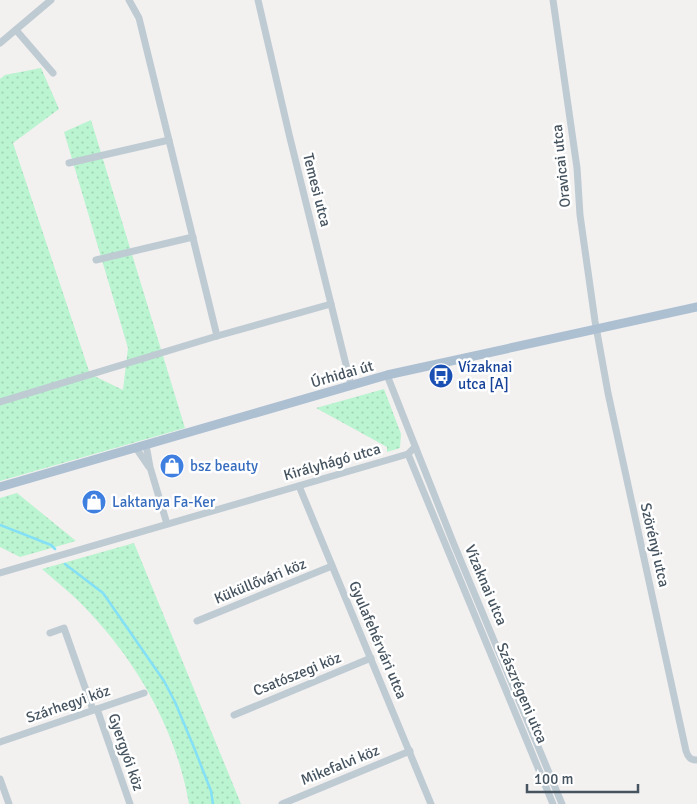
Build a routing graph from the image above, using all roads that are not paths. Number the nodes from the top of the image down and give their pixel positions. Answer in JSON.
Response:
{"nodes":[{"id":1,"x":51,"y":0,"type":"edge"},
{"id":2,"x":129,"y":0,"type":"edge"},
{"id":3,"x":258,"y":0,"type":"edge"},
{"id":4,"x":553,"y":0,"type":"edge"},
{"id":5,"x":16,"y":30,"type":"junction"},
{"id":6,"x":0,"y":43,"type":"edge"},
{"id":7,"x":53,"y":72,"type":"dead end"},
{"id":8,"x":169,"y":140,"type":"junction"},
{"id":9,"x":70,"y":163,"type":"dead end"},
{"id":10,"x":193,"y":237,"type":"junction"},
{"id":11,"x":96,"y":260,"type":"dead end"},
{"id":12,"x":331,"y":304,"type":"junction"},
{"id":13,"x":697,"y":307,"type":"edge"},
{"id":14,"x":596,"y":329,"type":"junction"},
{"id":15,"x":217,"y":336,"type":"junction"},
{"id":16,"x":387,"y":376,"type":"junction"},
{"id":17,"x":351,"y":385,"type":"junction"},
{"id":18,"x":0,"y":402,"type":"edge"},
{"id":19,"x":146,"y":445,"type":"junction"},
{"id":20,"x":415,"y":446,"type":"junction"},
{"id":21,"x":136,"y":448,"type":"junction"},
{"id":22,"x":408,"y":454,"type":"junction"},
{"id":23,"x":150,"y":467,"type":"junction"},
{"id":24,"x":299,"y":486,"type":"junction"},
{"id":25,"x":0,"y":487,"type":"edge"},
{"id":26,"x":167,"y":524,"type":"junction"},
{"id":27,"x":332,"y":566,"type":"junction"},
{"id":28,"x":0,"y":573,"type":"edge"},
{"id":29,"x":198,"y":621,"type":"dead end"},
{"id":30,"x":50,"y":633,"type":"dead end"},
{"id":31,"x":371,"y":658,"type":"junction"},
{"id":32,"x":144,"y":693,"type":"dead end"},
{"id":33,"x":95,"y":709,"type":"junction"},
{"id":34,"x":234,"y":715,"type":"dead end"},
{"id":35,"x":0,"y":742,"type":"edge"},
{"id":36,"x":410,"y":751,"type":"junction"},
{"id":37,"x":697,"y":760,"type":"edge"},
{"id":38,"x":0,"y":778,"type":"edge"},
{"id":39,"x":9,"y":804,"type":"edge"},
{"id":40,"x":130,"y":804,"type":"edge"},
{"id":41,"x":282,"y":804,"type":"edge"},
{"id":42,"x":431,"y":804,"type":"edge"},
{"id":43,"x":553,"y":804,"type":"edge"},
{"id":44,"x":562,"y":804,"type":"edge"}],
"edges":[{"from":1,"to":5,"type":"street"},
{"from":2,"to":8,"type":"street"},
{"from":3,"to":12,"type":"street","name":"Temesi utca"},
{"from":4,"to":14,"type":"street","name":"Oravicai utca"},
{"from":5,"to":6,"type":"street"},
{"from":5,"to":7,"type":"street"},
{"from":8,"to":9,"type":"street"},
{"from":8,"to":10,"type":"street"},
{"from":10,"to":11,"type":"street"},
{"from":10,"to":15,"type":"street"},
{"from":12,"to":15,"type":"street"},
{"from":12,"to":17,"type":"street","name":"Temesi utca"},
{"from":13,"to":14,"type":"main road","name":"Úrhidai út"},
{"from":14,"to":16,"type":"main road","name":"Úrhidai út"},
{"from":14,"to":37,"type":"street","name":"Szörényi utca"},
{"from":15,"to":18,"type":"street"},
{"from":16,"to":17,"type":"main road","name":"Úrhidai út"},
{"from":16,"to":20,"type":"street","name":"Vízaknai utca"},
{"from":17,"to":19,"type":"main road","name":"Úrhidai út"},
{"from":19,"to":21,"type":"main road","name":"Úrhidai út"},
{"from":19,"to":23,"type":"street"},
{"from":20,"to":22,"type":"street"},
{"from":20,"to":44,"type":"street","name":"Vízaknai utca"},
{"from":21,"to":23,"type":"street"},
{"from":21,"to":25,"type":"main road","name":"Úrhidai út"},
{"from":22,"to":24,"type":"street","name":"Királyhágó utca"},
{"from":22,"to":43,"type":"street","name":"Szászrégeni utca"},
{"from":23,"to":26,"type":"street"},
{"from":24,"to":26,"type":"street","name":"Királyhágó utca"},
{"from":24,"to":27,"type":"street","name":"Gyulafehérvári utca"},
{"from":26,"to":28,"type":"street","name":"Királyhágó utca"},
{"from":27,"to":29,"type":"street","name":"Küküllővári köz"},
{"from":27,"to":31,"type":"street","name":"Gyulafehérvári utca"},
{"from":30,"to":33,"type":"street","name":"Gyergyói köz"},
{"from":31,"to":34,"type":"street","name":"Csatószegi köz"},
{"from":31,"to":36,"type":"street","name":"Gyulafehérvári utca"},
{"from":32,"to":33,"type":"street","name":"Szárhegyi köz"},
{"from":33,"to":35,"type":"street","name":"Szárhegyi köz"},
{"from":33,"to":40,"type":"street","name":"Gyergyói köz"},
{"from":36,"to":41,"type":"street","name":"Mikefalvi köz"},
{"from":36,"to":42,"type":"street","name":"Gyulafehérvári utca"},
{"from":38,"to":39,"type":"street"}]}
